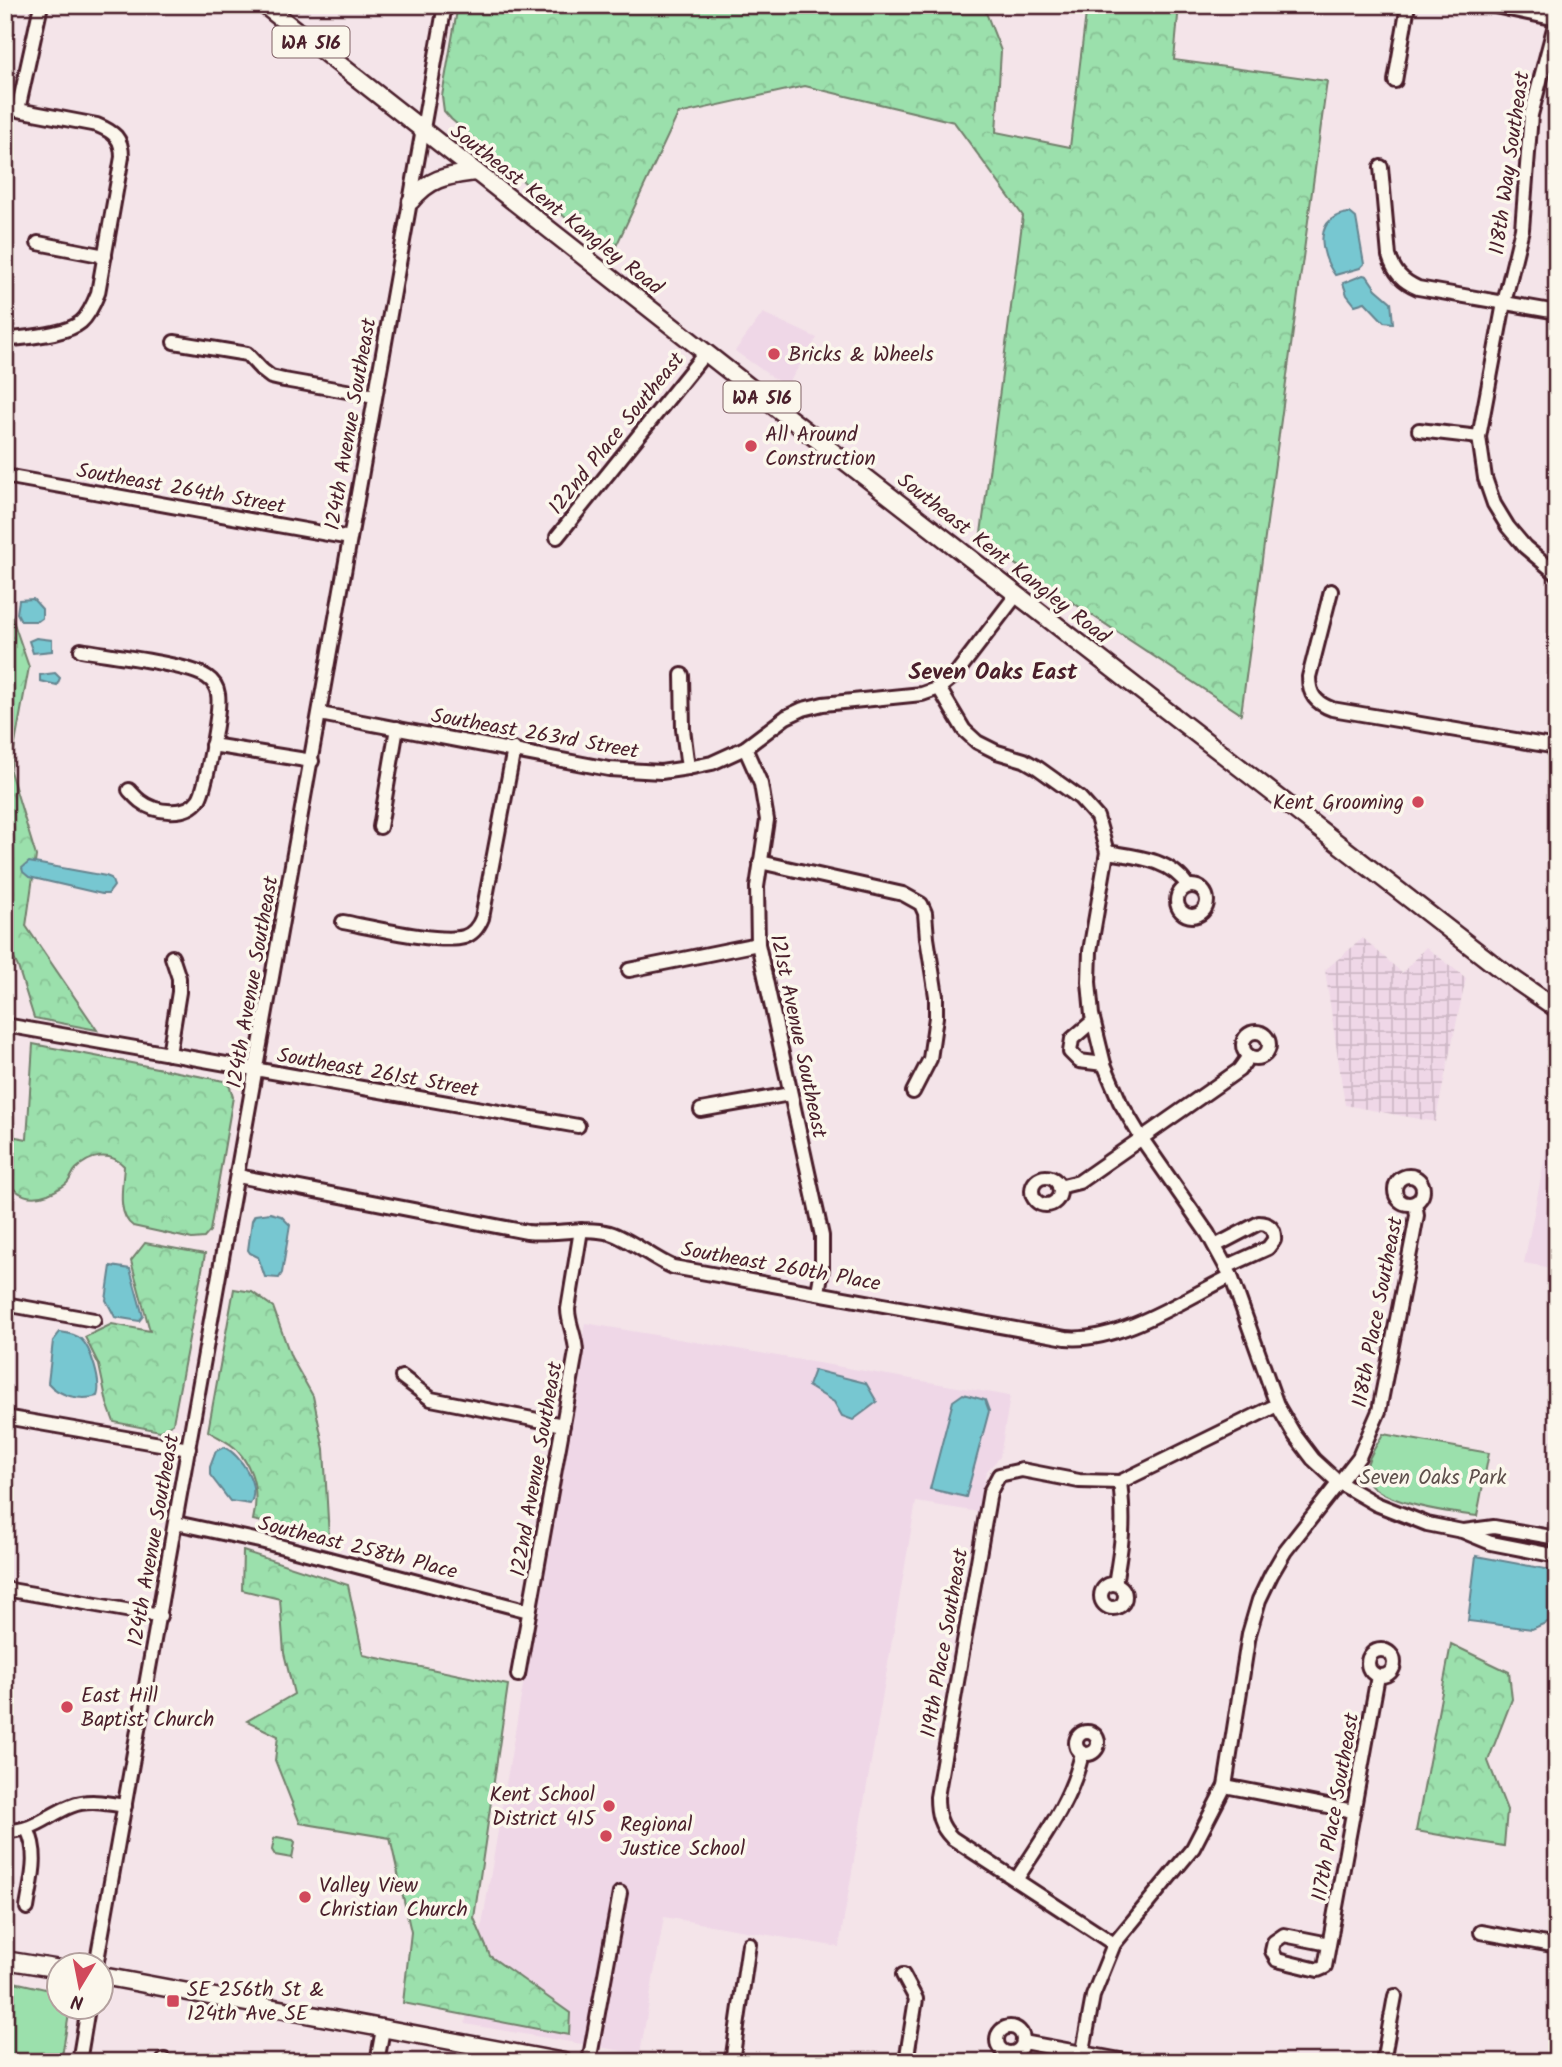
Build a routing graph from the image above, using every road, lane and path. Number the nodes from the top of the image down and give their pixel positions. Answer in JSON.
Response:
{"nodes":[{"id":1,"x":41,"y":5,"type":"edge"},
{"id":2,"x":264,"y":5,"type":"edge"},
{"id":3,"x":445,"y":5,"type":"edge"},
{"id":4,"x":1408,"y":5,"type":"edge"},
{"id":5,"x":1490,"y":5,"type":"edge"},
{"id":6,"x":1557,"y":18,"type":"edge"},
{"id":7,"x":1395,"y":81,"type":"dead end"},
{"id":8,"x":424,"y":131,"type":"junction"},
{"id":9,"x":1381,"y":167,"type":"dead end"},
{"id":10,"x":476,"y":172,"type":"junction"},
{"id":11,"x":411,"y":201,"type":"junction"},
{"id":12,"x":38,"y":243,"type":"dead end"},
{"id":13,"x":105,"y":256,"type":"junction"},
{"id":14,"x":1504,"y":303,"type":"junction"},
{"id":15,"x":1557,"y":312,"type":"edge"},
{"id":16,"x":5,"y":340,"type":"edge"},
{"id":17,"x":174,"y":342,"type":"dead end"},
{"id":18,"x":706,"y":352,"type":"junction"},
{"id":19,"x":374,"y":396,"type":"junction"},
{"id":20,"x":1419,"y":430,"type":"dead end"},
{"id":21,"x":1479,"y":437,"type":"junction"},
{"id":22,"x":5,"y":476,"type":"edge"},
{"id":23,"x":557,"y":537,"type":"dead end"},
{"id":24,"x":350,"y":538,"type":"junction"},
{"id":25,"x":1557,"y":574,"type":"edge"},
{"id":26,"x":1331,"y":591,"type":"dead end"},
{"id":27,"x":1017,"y":594,"type":"junction"},
{"id":28,"x":81,"y":650,"type":"dead end"},
{"id":29,"x":682,"y":675,"type":"dead end"},
{"id":30,"x":939,"y":688,"type":"junction"},
{"id":31,"x":320,"y":714,"type":"junction"},
{"id":32,"x":397,"y":728,"type":"junction"},
{"id":33,"x":212,"y":745,"type":"junction"},
{"id":34,"x":1557,"y":747,"type":"edge"},
{"id":35,"x":745,"y":748,"type":"junction"},
{"id":36,"x":514,"y":749,"type":"junction"},
{"id":37,"x":312,"y":761,"type":"junction"},
{"id":38,"x":688,"y":768,"type":"junction"},
{"id":39,"x":129,"y":790,"type":"dead end"},
{"id":40,"x":380,"y":827,"type":"dead end"},
{"id":41,"x":1107,"y":852,"type":"junction"},
{"id":42,"x":760,"y":862,"type":"junction"},
{"id":43,"x":1188,"y":886,"type":"dead end"},
{"id":44,"x":343,"y":922,"type":"dead end"},
{"id":45,"x":758,"y":944,"type":"junction"},
{"id":46,"x":172,"y":957,"type":"dead end"},
{"id":47,"x":629,"y":970,"type":"dead end"},
{"id":48,"x":1557,"y":1009,"type":"edge"},
{"id":49,"x":1093,"y":1021,"type":"junction"},
{"id":50,"x":5,"y":1025,"type":"edge"},
{"id":51,"x":169,"y":1055,"type":"junction"},
{"id":52,"x":1249,"y":1056,"type":"dead end"},
{"id":53,"x":1104,"y":1064,"type":"junction"},
{"id":54,"x":256,"y":1070,"type":"junction"},
{"id":55,"x":913,"y":1092,"type":"dead end"},
{"id":56,"x":790,"y":1094,"type":"junction"},
{"id":57,"x":701,"y":1110,"type":"dead end"},
{"id":58,"x":578,"y":1126,"type":"dead end"},
{"id":59,"x":1142,"y":1139,"type":"junction"},
{"id":60,"x":238,"y":1176,"type":"junction"},
{"id":61,"x":1059,"y":1187,"type":"dead end"},
{"id":62,"x":1415,"y":1203,"type":"dead end"},
{"id":63,"x":581,"y":1230,"type":"junction"},
{"id":64,"x":1214,"y":1246,"type":"junction"},
{"id":65,"x":1228,"y":1272,"type":"junction"},
{"id":66,"x":818,"y":1292,"type":"junction"},
{"id":67,"x":5,"y":1304,"type":"edge"},
{"id":68,"x":94,"y":1320,"type":"dead end"},
{"id":69,"x":402,"y":1377,"type":"dead end"},
{"id":70,"x":1277,"y":1405,"type":"junction"},
{"id":71,"x":5,"y":1417,"type":"edge"},
{"id":72,"x":563,"y":1425,"type":"junction"},
{"id":73,"x":189,"y":1450,"type":"junction"},
{"id":74,"x":1119,"y":1482,"type":"junction"},
{"id":75,"x":1338,"y":1482,"type":"junction"},
{"id":76,"x":176,"y":1523,"type":"junction"},
{"id":77,"x":1462,"y":1531,"type":"junction"},
{"id":78,"x":1557,"y":1538,"type":"edge"},
{"id":79,"x":1557,"y":1556,"type":"edge"},
{"id":80,"x":1115,"y":1584,"type":"dead end"},
{"id":81,"x":5,"y":1589,"type":"edge"},
{"id":82,"x":529,"y":1611,"type":"junction"},
{"id":83,"x":159,"y":1616,"type":"junction"},
{"id":84,"x":518,"y":1675,"type":"dead end"},
{"id":85,"x":1378,"y":1676,"type":"dead end"},
{"id":86,"x":1082,"y":1753,"type":"dead end"},
{"id":87,"x":1225,"y":1786,"type":"junction"},
{"id":88,"x":125,"y":1806,"type":"junction"},
{"id":89,"x":1353,"y":1811,"type":"junction"},
{"id":90,"x":27,"y":1829,"type":"junction"},
{"id":91,"x":5,"y":1831,"type":"edge"},
{"id":92,"x":1016,"y":1880,"type":"junction"},
{"id":93,"x":621,"y":1893,"type":"dead end"},
{"id":94,"x":27,"y":1908,"type":"dead end"},
{"id":95,"x":1480,"y":1933,"type":"dead end"},
{"id":96,"x":750,"y":1944,"type":"dead end"},
{"id":97,"x":1114,"y":1944,"type":"junction"},
{"id":98,"x":1329,"y":1944,"type":"dead end"},
{"id":99,"x":1557,"y":1946,"type":"edge"},
{"id":100,"x":98,"y":1952,"type":"edge"},
{"id":101,"x":5,"y":1960,"type":"edge"},
{"id":102,"x":46,"y":1967,"type":"edge"},
{"id":103,"x":903,"y":1975,"type":"dead end"},
{"id":104,"x":116,"y":1979,"type":"edge"},
{"id":105,"x":1395,"y":1996,"type":"dead end"},
{"id":106,"x":86,"y":2022,"type":"edge"},
{"id":107,"x":383,"y":2029,"type":"junction"},
{"id":108,"x":1023,"y":2042,"type":"dead end"},
{"id":109,"x":1082,"y":2058,"type":"edge"},
{"id":110,"x":79,"y":2062,"type":"edge"},
{"id":111,"x":377,"y":2062,"type":"edge"},
{"id":112,"x":564,"y":2062,"type":"edge"},
{"id":113,"x":589,"y":2062,"type":"edge"},
{"id":114,"x":732,"y":2062,"type":"edge"},
{"id":115,"x":906,"y":2062,"type":"edge"},
{"id":116,"x":1131,"y":2062,"type":"edge"},
{"id":117,"x":1383,"y":2062,"type":"edge"}],
"edges":[{"from":1,"to":13,"type":"street"},
{"from":2,"to":8,"type":"main road","name":"Southeast Kent Kangley Road","number":"WA 516"},
{"from":3,"to":8,"type":"street","name":"124th Avenue Southeast"},
{"from":4,"to":7,"type":"street"},
{"from":5,"to":6,"type":"street"},
{"from":6,"to":14,"type":"street","name":"118th Way Southeast"},
{"from":8,"to":10,"type":"main road","name":"Southeast Kent Kangley Road","number":"WA 516"},
{"from":8,"to":11,"type":"street","name":"124th Avenue Southeast"},
{"from":9,"to":14,"type":"street"},
{"from":10,"to":11,"type":"main road"},
{"from":10,"to":18,"type":"main road","name":"Southeast Kent Kangley Road","number":"WA 516"},
{"from":11,"to":19,"type":"street","name":"124th Avenue Southeast"},
{"from":12,"to":13,"type":"street"},
{"from":13,"to":16,"type":"street"},
{"from":14,"to":15,"type":"street"},
{"from":14,"to":21,"type":"street","name":"118th Way Southeast"},
{"from":17,"to":19,"type":"street"},
{"from":18,"to":23,"type":"street","name":"122nd Place Southeast"},
{"from":18,"to":27,"type":"main road","name":"Southeast Kent Kangley Road","number":"WA 516"},
{"from":19,"to":24,"type":"street","name":"124th Avenue Southeast"},
{"from":20,"to":21,"type":"street"},
{"from":21,"to":25,"type":"street","name":"118th Way Southeast"},
{"from":22,"to":24,"type":"street","name":"Southeast 264th Street"},
{"from":24,"to":31,"type":"street","name":"124th Avenue Southeast"},
{"from":26,"to":34,"type":"street"},
{"from":27,"to":30,"type":"street"},
{"from":27,"to":48,"type":"main road","name":"Southeast Kent Kangley Road","number":"WA 516"},
{"from":28,"to":33,"type":"street"},
{"from":29,"to":38,"type":"street"},
{"from":30,"to":35,"type":"street","name":"Southeast 263rd Street"},
{"from":30,"to":41,"type":"street"},
{"from":31,"to":32,"type":"street","name":"Southeast 263rd Street"},
{"from":31,"to":37,"type":"street","name":"124th Avenue Southeast"},
{"from":32,"to":36,"type":"street","name":"Southeast 263rd Street"},
{"from":32,"to":40,"type":"street"},
{"from":33,"to":37,"type":"street"},
{"from":33,"to":39,"type":"street"},
{"from":35,"to":38,"type":"street","name":"Southeast 263rd Street"},
{"from":35,"to":42,"type":"street","name":"121st Avenue Southeast"},
{"from":36,"to":38,"type":"street","name":"Southeast 263rd Street"},
{"from":36,"to":44,"type":"street"},
{"from":37,"to":54,"type":"street","name":"124th Avenue Southeast"},
{"from":41,"to":43,"type":"street"},
{"from":41,"to":49,"type":"street"},
{"from":42,"to":45,"type":"street","name":"121st Avenue Southeast"},
{"from":42,"to":55,"type":"street"},
{"from":45,"to":47,"type":"street"},
{"from":45,"to":56,"type":"street","name":"121st Avenue Southeast"},
{"from":46,"to":51,"type":"street"},
{"from":49,"to":53,"type":"street"},
{"from":49,"to":53,"type":"street"},
{"from":50,"to":51,"type":"street","name":"Southeast 261st Street"},
{"from":51,"to":54,"type":"street","name":"Southeast 261st Street"},
{"from":52,"to":59,"type":"street"},
{"from":53,"to":59,"type":"street"},
{"from":54,"to":58,"type":"street","name":"Southeast 261st Street"},
{"from":54,"to":60,"type":"street","name":"124th Avenue Southeast"},
{"from":56,"to":57,"type":"street"},
{"from":56,"to":66,"type":"street","name":"121st Avenue Southeast"},
{"from":59,"to":61,"type":"street"},
{"from":59,"to":64,"type":"street"},
{"from":60,"to":63,"type":"street","name":"Southeast 260th Place"},
{"from":60,"to":73,"type":"street","name":"124th Avenue Southeast"},
{"from":62,"to":75,"type":"street","name":"118th Place Southeast"},
{"from":63,"to":66,"type":"street","name":"Southeast 260th Place"},
{"from":63,"to":72,"type":"street","name":"122nd Avenue Southeast"},
{"from":64,"to":65,"type":"street"},
{"from":64,"to":65,"type":"street","name":"Southeast 260th Place"},
{"from":65,"to":66,"type":"street","name":"Southeast 260th Place"},
{"from":65,"to":70,"type":"street"},
{"from":67,"to":68,"type":"street"},
{"from":69,"to":72,"type":"street"},
{"from":70,"to":74,"type":"street"},
{"from":70,"to":75,"type":"street"},
{"from":71,"to":73,"type":"street"},
{"from":72,"to":82,"type":"street","name":"122nd Avenue Southeast"},
{"from":73,"to":76,"type":"street","name":"124th Avenue Southeast"},
{"from":74,"to":80,"type":"street"},
{"from":74,"to":92,"type":"street","name":"119th Place Southeast"},
{"from":75,"to":77,"type":"street"},
{"from":75,"to":87,"type":"street","name":"118th Place Southeast"},
{"from":76,"to":82,"type":"street","name":"Southeast 258th Place"},
{"from":76,"to":83,"type":"street","name":"124th Avenue Southeast"},
{"from":77,"to":78,"type":"street"},
{"from":77,"to":79,"type":"street"},
{"from":81,"to":83,"type":"street"},
{"from":82,"to":84,"type":"street","name":"122nd Avenue Southeast"},
{"from":83,"to":88,"type":"street","name":"124th Avenue Southeast"},
{"from":85,"to":89,"type":"street","name":"117th Place Southeast"},
{"from":86,"to":92,"type":"street"},
{"from":87,"to":89,"type":"street"},
{"from":87,"to":97,"type":"street","name":"118th Place Southeast"},
{"from":88,"to":90,"type":"street"},
{"from":88,"to":100,"type":"street","name":"124th Avenue Southeast"},
{"from":89,"to":98,"type":"street","name":"117th Place Southeast"},
{"from":90,"to":91,"type":"street"},
{"from":90,"to":94,"type":"street"},
{"from":92,"to":97,"type":"street"},
{"from":93,"to":113,"type":"street"},
{"from":95,"to":99,"type":"street"},
{"from":96,"to":114,"type":"street"},
{"from":97,"to":109,"type":"street","name":"118th Place Southeast"},
{"from":101,"to":102,"type":"main road"},
{"from":103,"to":115,"type":"street"},
{"from":104,"to":107,"type":"main road"},
{"from":105,"to":117,"type":"street"},
{"from":106,"to":110,"type":"street"},
{"from":107,"to":111,"type":"street"},
{"from":107,"to":112,"type":"main road"},
{"from":108,"to":109,"type":"street"},
{"from":109,"to":116,"type":"street"}]}
